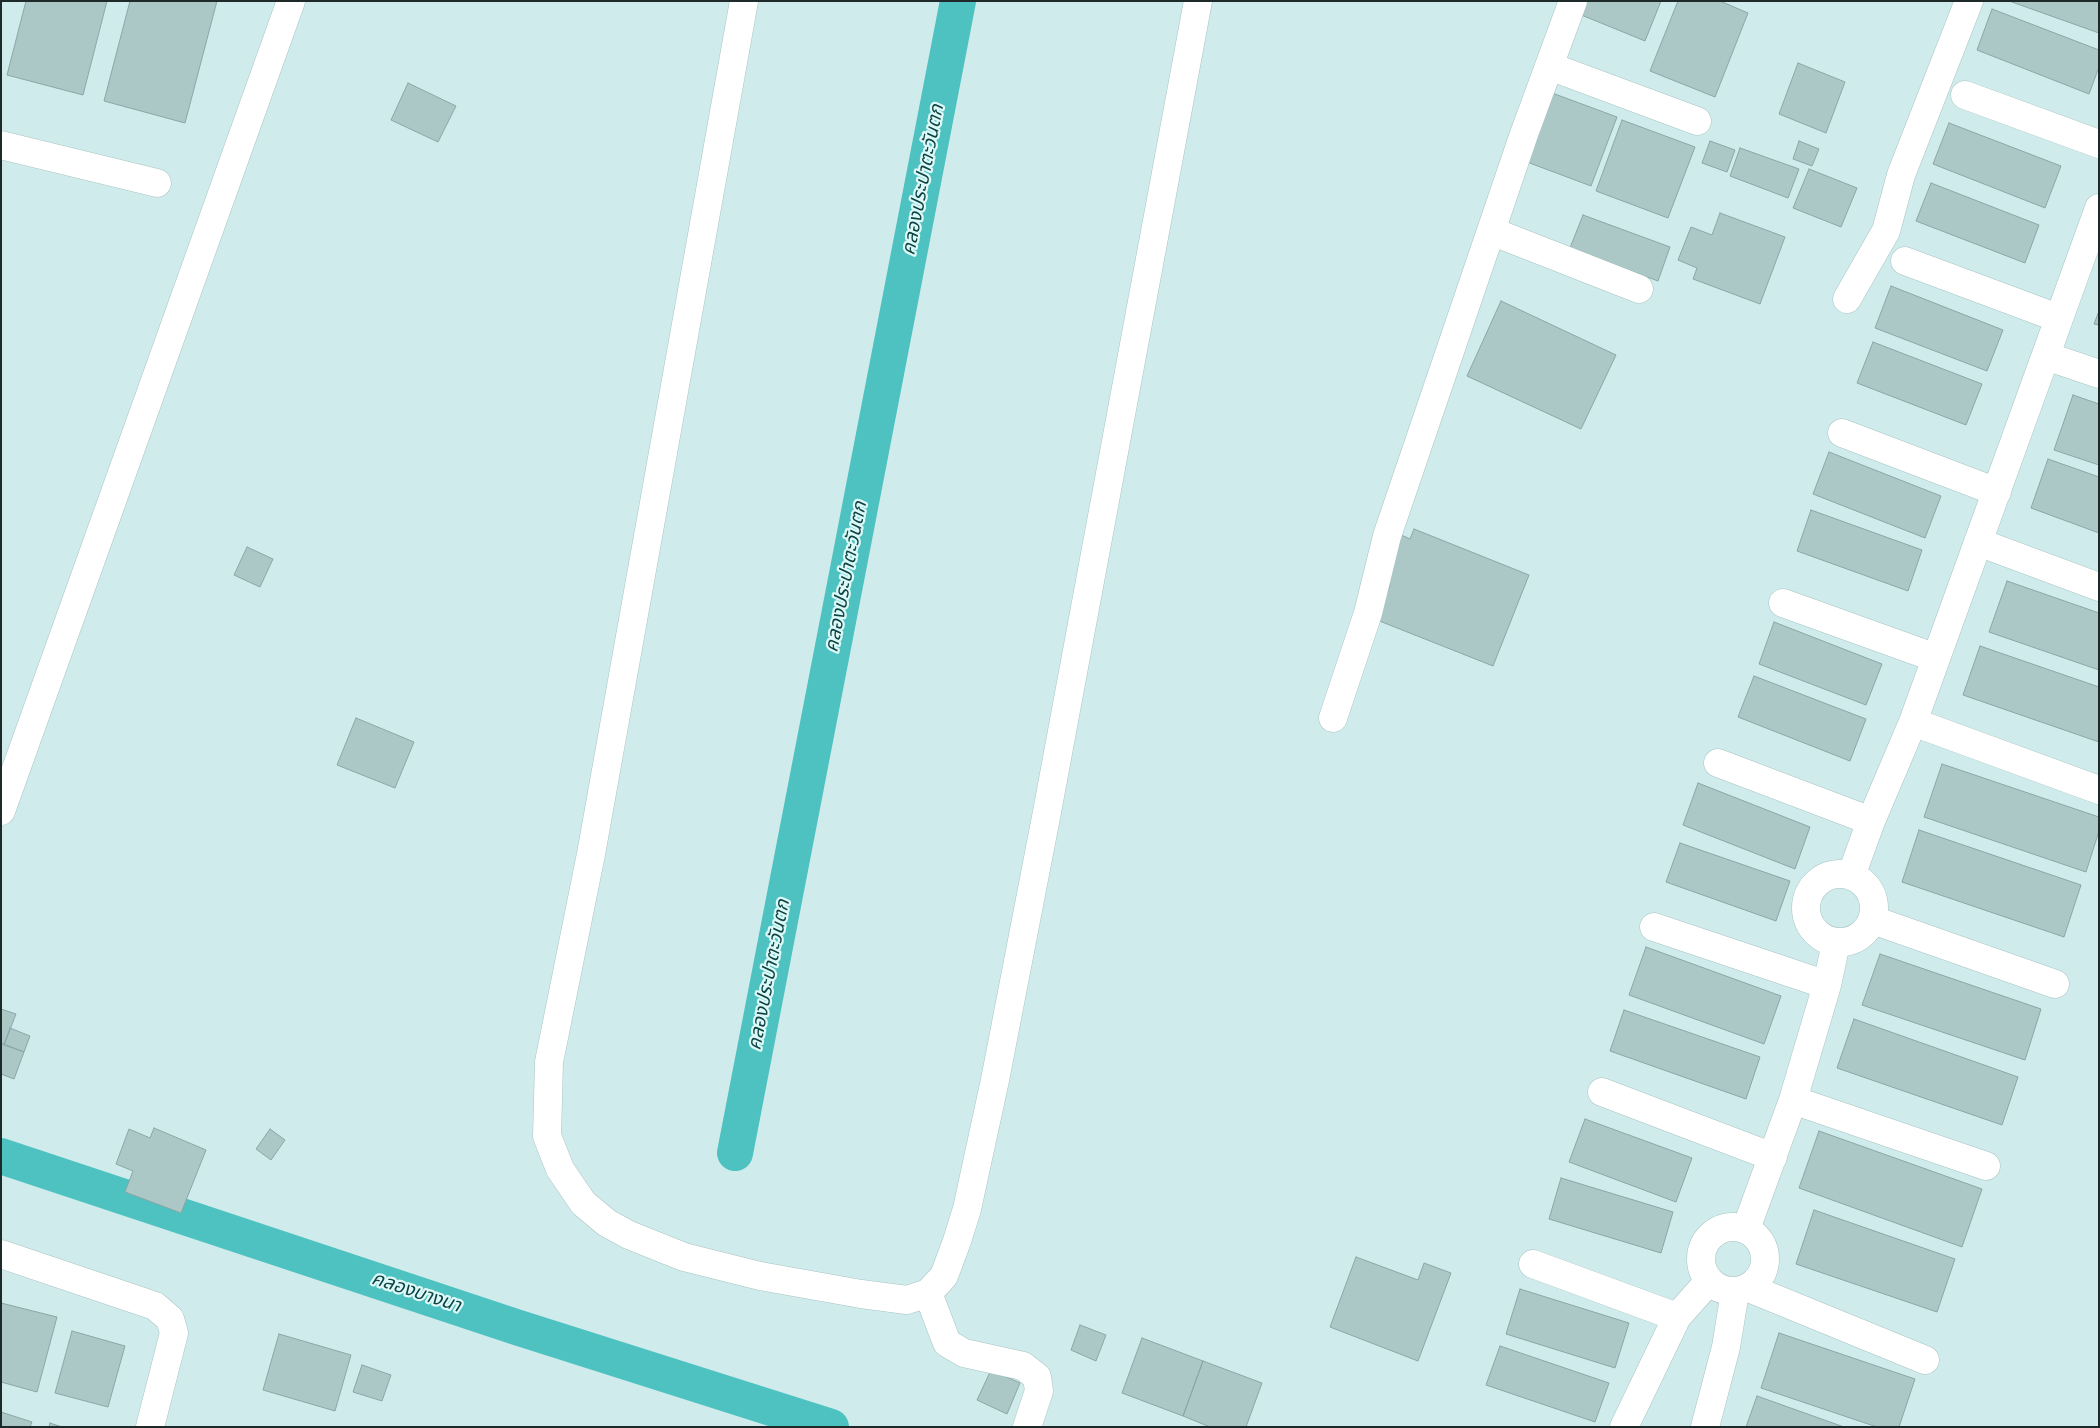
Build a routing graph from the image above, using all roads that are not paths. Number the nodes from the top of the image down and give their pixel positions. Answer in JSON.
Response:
{"nodes":[{"id":1,"x":290,"y":1,"type":"edge"},
{"id":2,"x":744,"y":1,"type":"edge"},
{"id":3,"x":1198,"y":1,"type":"edge"},
{"id":4,"x":1574,"y":1,"type":"edge"},
{"id":5,"x":1969,"y":1,"type":"edge"},
{"id":6,"x":1549,"y":66,"type":"junction"},
{"id":7,"x":1965,"y":95,"type":"dead end"},
{"id":8,"x":1698,"y":120,"type":"dead end"},
{"id":9,"x":2099,"y":144,"type":"edge"},
{"id":10,"x":1,"y":145,"type":"edge"},
{"id":11,"x":157,"y":183,"type":"dead end"},
{"id":12,"x":2099,"y":208,"type":"edge"},
{"id":13,"x":1491,"y":231,"type":"junction"},
{"id":14,"x":1905,"y":261,"type":"dead end"},
{"id":15,"x":1639,"y":289,"type":"dead end"},
{"id":16,"x":1847,"y":298,"type":"dead end"},
{"id":17,"x":2058,"y":318,"type":"junction"},
{"id":18,"x":2046,"y":356,"type":"junction"},
{"id":19,"x":2099,"y":374,"type":"edge"},
{"id":20,"x":1842,"y":433,"type":"dead end"},
{"id":21,"x":1997,"y":492,"type":"junction"},
{"id":22,"x":1978,"y":542,"type":"junction"},
{"id":23,"x":2099,"y":587,"type":"edge"},
{"id":24,"x":1783,"y":603,"type":"dead end"},
{"id":25,"x":1936,"y":658,"type":"junction"},
{"id":26,"x":1333,"y":718,"type":"dead end"},
{"id":27,"x":1913,"y":722,"type":"junction"},
{"id":28,"x":1718,"y":763,"type":"dead end"},
{"id":29,"x":2099,"y":790,"type":"edge"},
{"id":30,"x":1,"y":811,"type":"edge"},
{"id":31,"x":1871,"y":821,"type":"junction"},
{"id":32,"x":1852,"y":876,"type":"junction"},
{"id":33,"x":1873,"y":920,"type":"junction"},
{"id":34,"x":1654,"y":927,"type":"dead end"},
{"id":35,"x":1836,"y":943,"type":"junction"},
{"id":36,"x":2055,"y":984,"type":"dead end"},
{"id":37,"x":1827,"y":985,"type":"junction"},
{"id":38,"x":1602,"y":1092,"type":"dead end"},
{"id":39,"x":1793,"y":1100,"type":"junction"},
{"id":40,"x":1773,"y":1157,"type":"junction"},
{"id":41,"x":1986,"y":1166,"type":"dead end"},
{"id":42,"x":1746,"y":1229,"type":"junction"},
{"id":43,"x":1,"y":1254,"type":"edge"},
{"id":44,"x":1533,"y":1264,"type":"dead end"},
{"id":45,"x":1709,"y":1281,"type":"junction"},
{"id":46,"x":1742,"y":1290,"type":"junction"},
{"id":47,"x":928,"y":1293,"type":"junction"},
{"id":48,"x":1677,"y":1317,"type":"junction"},
{"id":49,"x":1925,"y":1360,"type":"dead end"},
{"id":50,"x":150,"y":1427,"type":"edge"},
{"id":51,"x":1027,"y":1427,"type":"edge"},
{"id":52,"x":1624,"y":1427,"type":"edge"},
{"id":53,"x":1705,"y":1427,"type":"edge"}],
"edges":[{"from":1,"to":30,"type":"street"},
{"from":2,"to":47,"type":"street"},
{"from":3,"to":47,"type":"street"},
{"from":4,"to":6,"type":"street"},
{"from":5,"to":16,"type":"street"},
{"from":6,"to":8,"type":"street"},
{"from":6,"to":13,"type":"street"},
{"from":7,"to":9,"type":"street"},
{"from":10,"to":11,"type":"street"},
{"from":12,"to":17,"type":"street"},
{"from":13,"to":15,"type":"street"},
{"from":13,"to":26,"type":"street"},
{"from":14,"to":17,"type":"street"},
{"from":17,"to":18,"type":"street"},
{"from":18,"to":19,"type":"street"},
{"from":18,"to":21,"type":"street"},
{"from":20,"to":21,"type":"street"},
{"from":21,"to":22,"type":"street"},
{"from":22,"to":23,"type":"street"},
{"from":22,"to":25,"type":"street"},
{"from":24,"to":25,"type":"street"},
{"from":25,"to":27,"type":"street"},
{"from":27,"to":29,"type":"street"},
{"from":27,"to":31,"type":"street"},
{"from":28,"to":31,"type":"street"},
{"from":31,"to":32,"type":"street"},
{"from":32,"to":33,"type":"street"},
{"from":32,"to":35,"type":"street"},
{"from":33,"to":35,"type":"street"},
{"from":33,"to":36,"type":"street"},
{"from":34,"to":37,"type":"street"},
{"from":35,"to":37,"type":"street"},
{"from":37,"to":39,"type":"street"},
{"from":38,"to":40,"type":"street"},
{"from":39,"to":40,"type":"street"},
{"from":39,"to":41,"type":"street"},
{"from":40,"to":42,"type":"street"},
{"from":42,"to":45,"type":"street"},
{"from":42,"to":46,"type":"street"},
{"from":43,"to":50,"type":"street"},
{"from":44,"to":48,"type":"street"},
{"from":45,"to":46,"type":"street"},
{"from":45,"to":48,"type":"street"},
{"from":46,"to":49,"type":"street"},
{"from":46,"to":53,"type":"street"},
{"from":47,"to":51,"type":"street"},
{"from":48,"to":52,"type":"street"}]}
